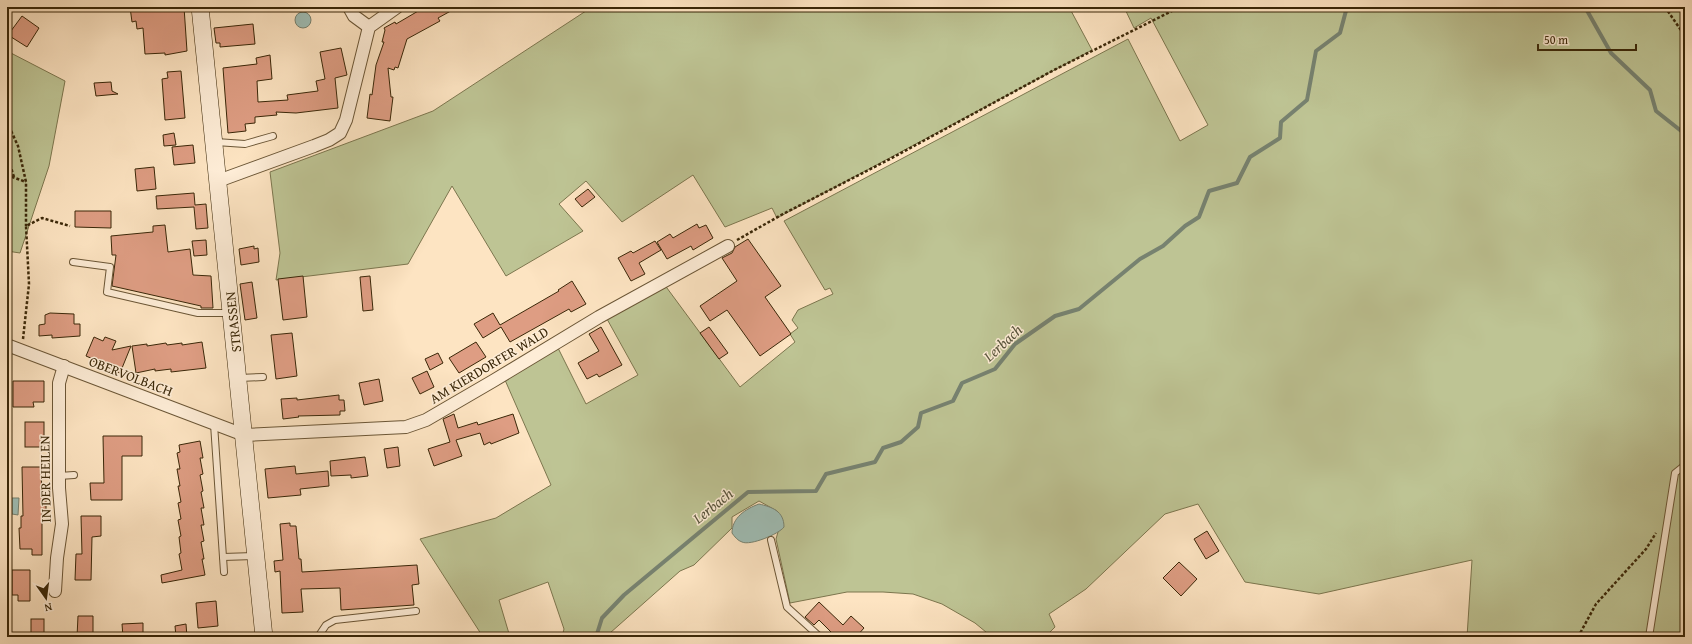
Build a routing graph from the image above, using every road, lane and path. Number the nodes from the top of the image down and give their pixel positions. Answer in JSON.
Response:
{"nodes":[{"id":1,"x":200,"y":7,"type":"edge"},
{"id":2,"x":349,"y":7,"type":"edge"},
{"id":3,"x":397,"y":7,"type":"edge"},
{"id":4,"x":1180,"y":7,"type":"edge"},
{"id":5,"x":1665,"y":7,"type":"edge"},
{"id":6,"x":369,"y":27,"type":"junction"},
{"id":7,"x":1685,"y":36,"type":"edge"},
{"id":8,"x":7,"y":122,"type":"edge"},
{"id":9,"x":273,"y":136,"type":"dead end"},
{"id":10,"x":214,"y":142,"type":"junction"},
{"id":11,"x":7,"y":155,"type":"edge"},
{"id":12,"x":7,"y":175,"type":"edge"},
{"id":13,"x":14,"y":178,"type":"junction"},
{"id":14,"x":218,"y":181,"type":"junction"},
{"id":15,"x":26,"y":182,"type":"junction"},
{"id":16,"x":26,"y":226,"type":"junction"},
{"id":17,"x":70,"y":226,"type":"dead end"},
{"id":18,"x":728,"y":246,"type":"joint"},
{"id":19,"x":73,"y":262,"type":"dead end"},
{"id":20,"x":232,"y":313,"type":"junction"},
{"id":21,"x":7,"y":345,"type":"edge"},
{"id":22,"x":21,"y":350,"type":"junction"},
{"id":23,"x":64,"y":366,"type":"junction"},
{"id":24,"x":263,"y":377,"type":"dead end"},
{"id":25,"x":238,"y":378,"type":"junction"},
{"id":26,"x":214,"y":424,"type":"junction"},
{"id":27,"x":244,"y":435,"type":"junction"},
{"id":28,"x":1685,"y":465,"type":"edge"},
{"id":29,"x":74,"y":475,"type":"dead end"},
{"id":30,"x":59,"y":476,"type":"junction"},
{"id":31,"x":1658,"y":529,"type":"dead end"},
{"id":32,"x":771,"y":540,"type":"dead end"},
{"id":33,"x":255,"y":556,"type":"junction"},
{"id":34,"x":223,"y":557,"type":"junction"},
{"id":35,"x":224,"y":572,"type":"dead end"},
{"id":36,"x":55,"y":591,"type":"dead end"},
{"id":37,"x":416,"y":611,"type":"dead end"},
{"id":38,"x":818,"y":635,"type":"edge"},
{"id":39,"x":264,"y":637,"type":"edge"},
{"id":40,"x":318,"y":637,"type":"edge"},
{"id":41,"x":1578,"y":637,"type":"edge"},
{"id":42,"x":1649,"y":637,"type":"edge"}],
"edges":[{"from":1,"to":10,"type":"main road","name":"STRASSEN"},
{"from":2,"to":6,"type":"street"},
{"from":3,"to":6,"type":"street"},
{"from":4,"to":18,"type":"path"},
{"from":5,"to":7,"type":"path"},
{"from":6,"to":14,"type":"street"},
{"from":8,"to":15,"type":"path"},
{"from":9,"to":10,"type":"lane"},
{"from":10,"to":14,"type":"main road","name":"STRASSEN"},
{"from":11,"to":13,"type":"path"},
{"from":12,"to":13,"type":"path"},
{"from":13,"to":15,"type":"path"},
{"from":14,"to":20,"type":"main road","name":"STRASSEN"},
{"from":15,"to":16,"type":"path"},
{"from":16,"to":17,"type":"path"},
{"from":16,"to":22,"type":"path"},
{"from":18,"to":27,"type":"street","name":"AM KIERDORFER WALD"},
{"from":19,"to":20,"type":"lane"},
{"from":20,"to":25,"type":"main road","name":"STRASSEN"},
{"from":21,"to":22,"type":"street","name":"OBERVOLBACH"},
{"from":22,"to":23,"type":"street","name":"OBERVOLBACH"},
{"from":23,"to":26,"type":"street","name":"OBERVOLBACH"},
{"from":23,"to":30,"type":"street","name":"IN DER HEILEN"},
{"from":24,"to":25,"type":"lane"},
{"from":25,"to":27,"type":"main road","name":"STRASSEN"},
{"from":26,"to":27,"type":"street","name":"OBERVOLBACH"},
{"from":26,"to":34,"type":"lane"},
{"from":27,"to":33,"type":"main road","name":"STRASSEN"},
{"from":28,"to":42,"type":"lane"},
{"from":29,"to":30,"type":"lane"},
{"from":30,"to":36,"type":"street","name":"IN DER HEILEN"},
{"from":31,"to":41,"type":"path"},
{"from":32,"to":38,"type":"lane"},
{"from":33,"to":34,"type":"lane"},
{"from":33,"to":39,"type":"main road","name":"STRASSEN"},
{"from":34,"to":35,"type":"lane"},
{"from":37,"to":40,"type":"lane"}]}
